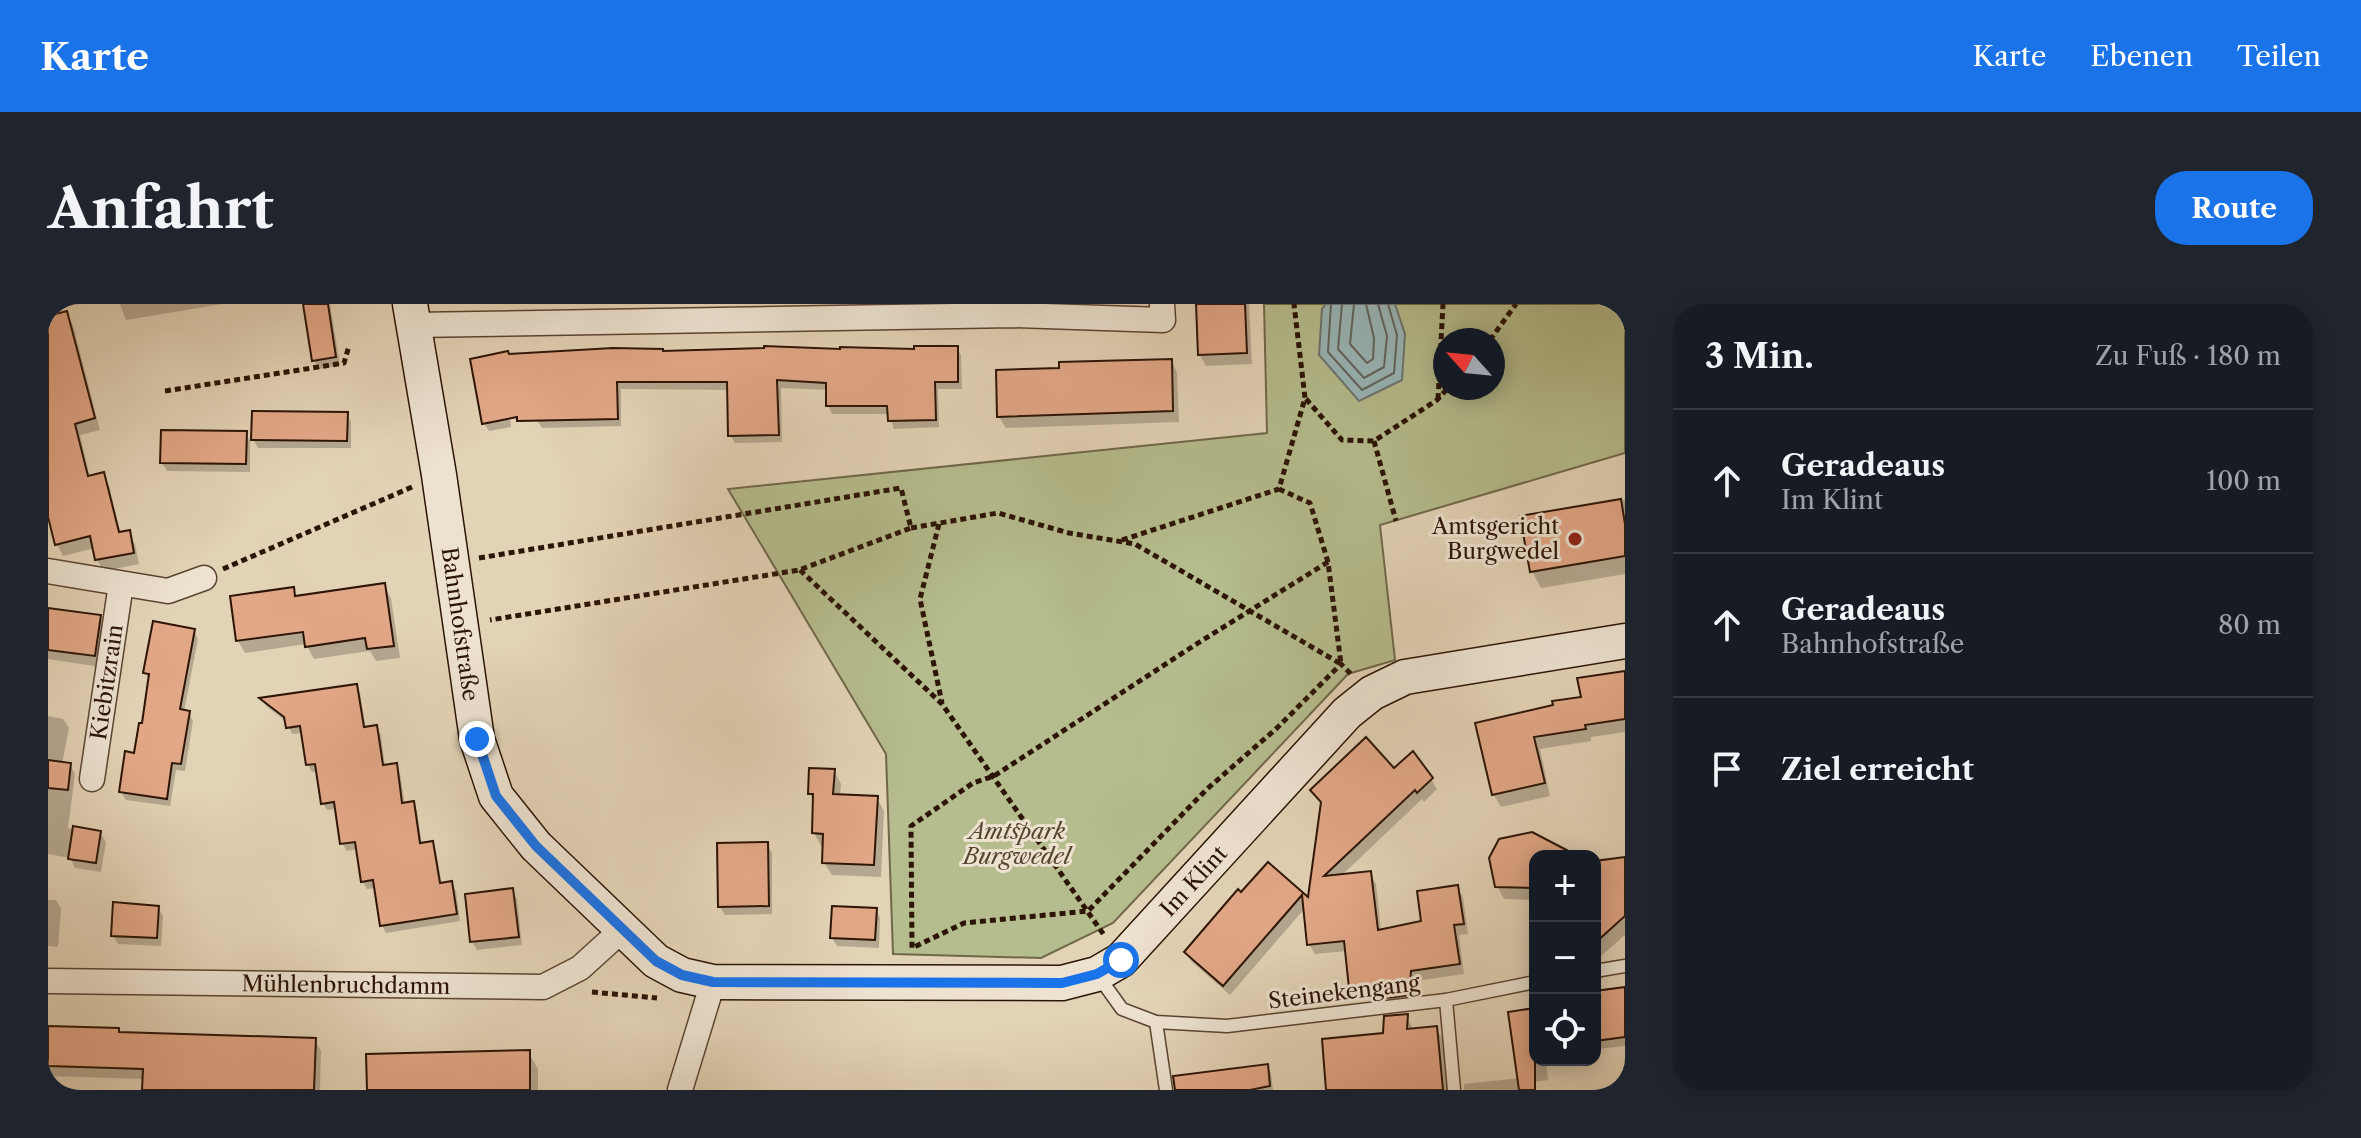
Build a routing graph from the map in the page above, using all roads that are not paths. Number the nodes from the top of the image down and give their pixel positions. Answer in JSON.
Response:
{"nodes":[{"id":1,"x":1162,"y":304,"type":"edge"},
{"id":2,"x":1014,"y":309,"type":"edge"},
{"id":3,"x":412,"y":315,"type":"edge"},
{"id":4,"x":48,"y":571,"type":"edge"},
{"id":5,"x":204,"y":578,"type":"road end"},
{"id":6,"x":121,"y":584,"type":"junction"},
{"id":7,"x":1625,"y":641,"type":"edge"},
{"id":8,"x":92,"y":779,"type":"dead end"},
{"id":9,"x":623,"y":929,"type":"junction"},
{"id":10,"x":1625,"y":966,"type":"edge"},
{"id":11,"x":1109,"y":967,"type":"junction"},
{"id":12,"x":1601,"y":970,"type":"edge"},
{"id":13,"x":48,"y":981,"type":"edge"},
{"id":14,"x":713,"y":982,"type":"junction"},
{"id":15,"x":1529,"y":983,"type":"edge"},
{"id":16,"x":1446,"y":1000,"type":"junction"},
{"id":17,"x":1156,"y":1022,"type":"junction"},
{"id":18,"x":680,"y":1090,"type":"edge"},
{"id":19,"x":1166,"y":1090,"type":"edge"},
{"id":20,"x":1454,"y":1090,"type":"edge"}],
"edges":[{"from":1,"to":2,"type":"street"},
{"from":2,"to":3,"type":"street"},
{"from":3,"to":9,"type":"main road","name":"Bahnhofstraße"},
{"from":4,"to":6,"type":"street"},
{"from":5,"to":6,"type":"street"},
{"from":6,"to":8,"type":"street","name":"Kiebitzrain"},
{"from":7,"to":11,"type":"main road","name":"Im Klint"},
{"from":9,"to":13,"type":"street","name":"Mühlenbruchdamm"},
{"from":9,"to":14,"type":"main road","name":"Bahnhofstraße"},
{"from":10,"to":12,"type":"lane"},
{"from":11,"to":14,"type":"main road"},
{"from":11,"to":17,"type":"lane","name":"Steinekengang"},
{"from":14,"to":18,"type":"street"},
{"from":15,"to":16,"type":"lane","name":"Steinekengang"},
{"from":16,"to":17,"type":"lane","name":"Steinekengang"},
{"from":16,"to":20,"type":"lane"},
{"from":17,"to":19,"type":"lane"}]}
